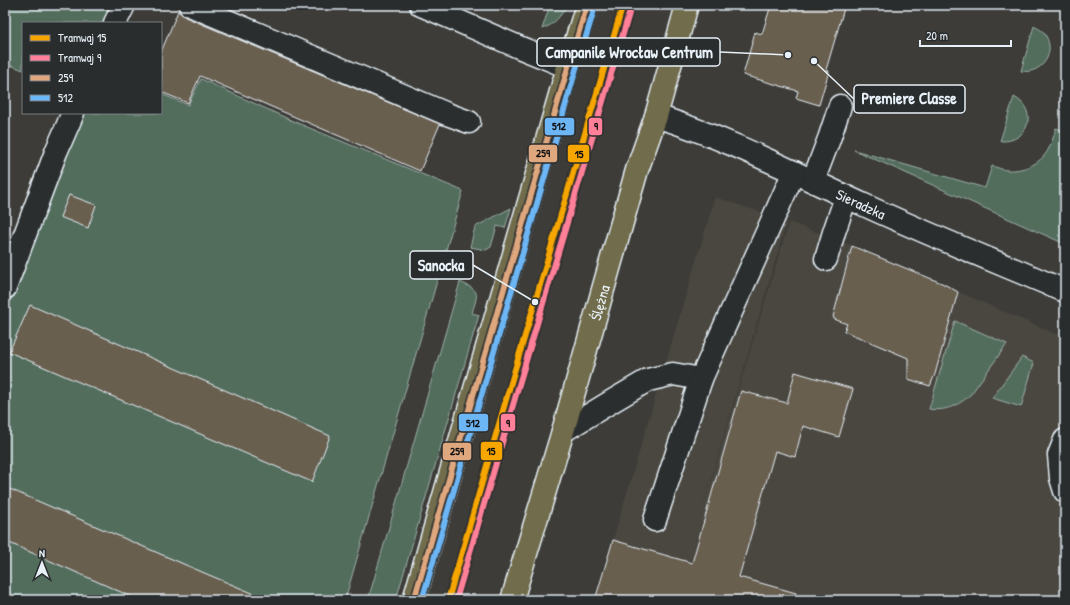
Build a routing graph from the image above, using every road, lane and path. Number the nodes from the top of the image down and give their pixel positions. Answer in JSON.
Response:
{"nodes":[{"id":1,"x":124,"y":5,"type":"edge"},
{"id":2,"x":190,"y":5,"type":"edge"},
{"id":3,"x":421,"y":5,"type":"edge"},
{"id":4,"x":587,"y":5,"type":"edge"},
{"id":5,"x":687,"y":5,"type":"edge"},
{"id":6,"x":116,"y":22,"type":"edge"},
{"id":7,"x":568,"y":66,"type":"junction"},
{"id":8,"x":840,"y":106,"type":"dead end"},
{"id":9,"x":73,"y":114,"type":"edge"},
{"id":10,"x":656,"y":116,"type":"junction"},
{"id":11,"x":469,"y":122,"type":"dead end"},
{"id":12,"x":803,"y":177,"type":"junction"},
{"id":13,"x":846,"y":197,"type":"junction"},
{"id":14,"x":826,"y":259,"type":"dead end"},
{"id":15,"x":5,"y":288,"type":"edge"},
{"id":16,"x":1065,"y":291,"type":"edge"},
{"id":17,"x":701,"y":379,"type":"junction"},
{"id":18,"x":563,"y":432,"type":"junction"},
{"id":19,"x":1065,"y":440,"type":"edge"},
{"id":20,"x":1065,"y":491,"type":"edge"},
{"id":21,"x":655,"y":520,"type":"dead end"},
{"id":22,"x":414,"y":600,"type":"edge"},
{"id":23,"x":512,"y":600,"type":"edge"}],
"edges":[{"from":1,"to":6,"type":"street"},
{"from":2,"to":11,"type":"street"},
{"from":3,"to":7,"type":"street"},
{"from":4,"to":7,"type":"main road"},
{"from":5,"to":10,"type":"main road","name":"Ślężna"},
{"from":7,"to":22,"type":"main road"},
{"from":8,"to":12,"type":"street"},
{"from":9,"to":15,"type":"street"},
{"from":10,"to":12,"type":"street","name":"Sieradzka"},
{"from":10,"to":18,"type":"main road","name":"Ślężna"},
{"from":12,"to":13,"type":"street","name":"Sieradzka"},
{"from":12,"to":17,"type":"street"},
{"from":13,"to":14,"type":"street"},
{"from":13,"to":16,"type":"street","name":"Sieradzka"},
{"from":17,"to":18,"type":"street"},
{"from":17,"to":21,"type":"street"},
{"from":18,"to":23,"type":"main road","name":"Ślężna"},
{"from":19,"to":20,"type":"street"}]}
